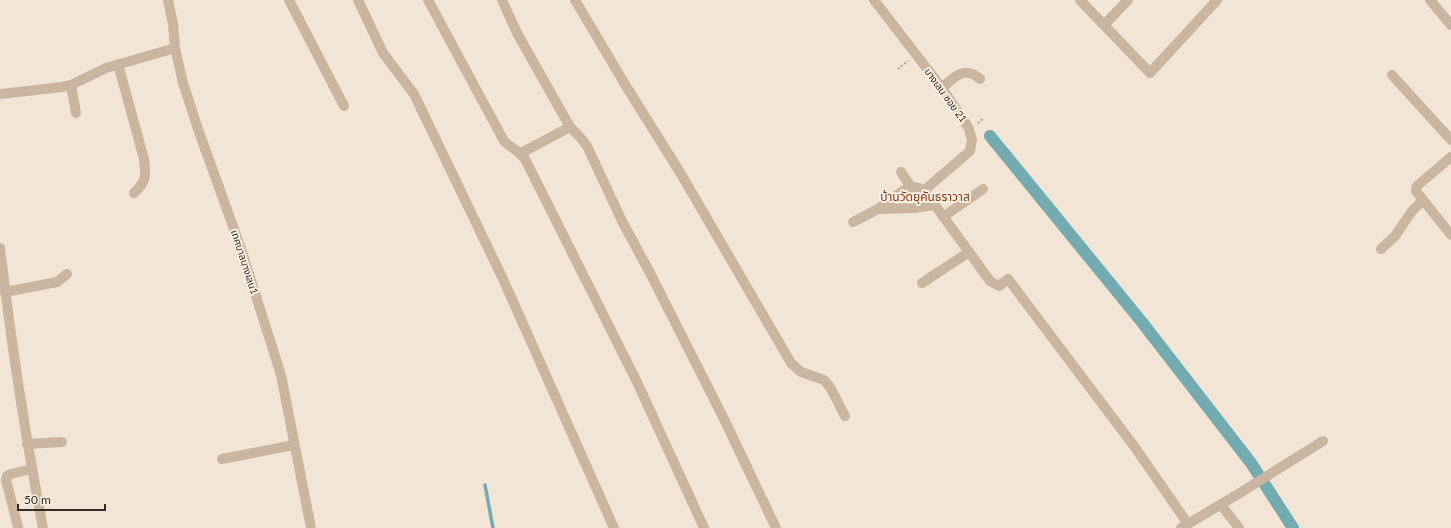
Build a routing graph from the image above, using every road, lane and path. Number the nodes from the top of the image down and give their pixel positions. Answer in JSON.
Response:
{"nodes":[{"id":1,"x":168,"y":0,"type":"edge"},
{"id":2,"x":289,"y":0,"type":"edge"},
{"id":3,"x":358,"y":0,"type":"edge"},
{"id":4,"x":428,"y":0,"type":"edge"},
{"id":5,"x":502,"y":0,"type":"edge"},
{"id":6,"x":575,"y":0,"type":"edge"},
{"id":7,"x":874,"y":0,"type":"edge"},
{"id":8,"x":1080,"y":0,"type":"edge"},
{"id":9,"x":1128,"y":0,"type":"edge"},
{"id":10,"x":1217,"y":0,"type":"edge"},
{"id":11,"x":1430,"y":0,"type":"edge"},
{"id":12,"x":1104,"y":25,"type":"junction"},
{"id":13,"x":1451,"y":25,"type":"edge"},
{"id":14,"x":175,"y":48,"type":"junction"},
{"id":15,"x":916,"y":55,"type":"junction"},
{"id":16,"x":118,"y":64,"type":"junction"},
{"id":17,"x":898,"y":69,"type":"dead end"},
{"id":18,"x":1392,"y":75,"type":"dead end"},
{"id":19,"x":980,"y":79,"type":"dead end"},
{"id":20,"x":71,"y":85,"type":"junction"},
{"id":21,"x":942,"y":88,"type":"junction"},
{"id":22,"x":0,"y":94,"type":"edge"},
{"id":23,"x":344,"y":106,"type":"dead end"},
{"id":24,"x":76,"y":112,"type":"dead end"},
{"id":25,"x":570,"y":127,"type":"junction"},
{"id":26,"x":1451,"y":140,"type":"edge"},
{"id":27,"x":521,"y":153,"type":"junction"},
{"id":28,"x":1451,"y":157,"type":"edge"},
{"id":29,"x":901,"y":172,"type":"dead end"},
{"id":30,"x":910,"y":187,"type":"junction"},
{"id":31,"x":927,"y":188,"type":"junction"},
{"id":32,"x":983,"y":189,"type":"dead end"},
{"id":33,"x":134,"y":193,"type":"dead end"},
{"id":34,"x":1422,"y":201,"type":"junction"},
{"id":35,"x":935,"y":205,"type":"junction"},
{"id":36,"x":878,"y":209,"type":"junction"},
{"id":37,"x":944,"y":217,"type":"junction"},
{"id":38,"x":853,"y":222,"type":"dead end"},
{"id":39,"x":1451,"y":235,"type":"edge"},
{"id":40,"x":0,"y":248,"type":"edge"},
{"id":41,"x":1381,"y":249,"type":"dead end"},
{"id":42,"x":969,"y":252,"type":"junction"},
{"id":43,"x":67,"y":274,"type":"dead end"},
{"id":44,"x":922,"y":283,"type":"dead end"},
{"id":45,"x":5,"y":292,"type":"junction"},
{"id":46,"x":845,"y":416,"type":"dead end"},
{"id":47,"x":1323,"y":441,"type":"dead end"},
{"id":48,"x":62,"y":442,"type":"dead end"},
{"id":49,"x":27,"y":444,"type":"junction"},
{"id":50,"x":294,"y":446,"type":"junction"},
{"id":51,"x":222,"y":459,"type":"dead end"},
{"id":52,"x":31,"y":469,"type":"junction"},
{"id":53,"x":1220,"y":504,"type":"junction"},
{"id":54,"x":1184,"y":526,"type":"edge"},
{"id":55,"x":18,"y":527,"type":"dead end"},
{"id":56,"x":43,"y":528,"type":"edge"},
{"id":57,"x":311,"y":528,"type":"edge"},
{"id":58,"x":614,"y":528,"type":"edge"},
{"id":59,"x":704,"y":528,"type":"edge"},
{"id":60,"x":776,"y":528,"type":"edge"},
{"id":61,"x":1239,"y":528,"type":"edge"}],
"edges":[{"from":1,"to":14,"type":"street","name":"เทศบาลบางเลน1"},
{"from":2,"to":23,"type":"street"},
{"from":3,"to":58,"type":"street"},
{"from":4,"to":27,"type":"street"},
{"from":5,"to":25,"type":"street"},
{"from":6,"to":46,"type":"street"},
{"from":7,"to":15,"type":"street","name":"บางเลน ซอย 21"},
{"from":8,"to":12,"type":"street"},
{"from":9,"to":12,"type":"street"},
{"from":10,"to":12,"type":"street"},
{"from":11,"to":13,"type":"street"},
{"from":14,"to":16,"type":"street"},
{"from":14,"to":50,"type":"street","name":"เทศบาลบางเลน1"},
{"from":15,"to":17,"type":"path"},
{"from":15,"to":21,"type":"street","name":"บางเลน ซอย 21"},
{"from":16,"to":20,"type":"street"},
{"from":16,"to":33,"type":"street"},
{"from":18,"to":26,"type":"street"},
{"from":19,"to":21,"type":"street"},
{"from":20,"to":22,"type":"street"},
{"from":20,"to":24,"type":"street"},
{"from":21,"to":31,"type":"street","name":"บางเลน ซอย 21"},
{"from":25,"to":27,"type":"street"},
{"from":25,"to":60,"type":"street"},
{"from":27,"to":59,"type":"street"},
{"from":28,"to":34,"type":"street"},
{"from":29,"to":30,"type":"street"},
{"from":30,"to":31,"type":"street"},
{"from":30,"to":36,"type":"street"},
{"from":31,"to":35,"type":"street"},
{"from":32,"to":37,"type":"street"},
{"from":34,"to":39,"type":"street"},
{"from":34,"to":41,"type":"street"},
{"from":35,"to":36,"type":"street"},
{"from":35,"to":37,"type":"street"},
{"from":36,"to":38,"type":"street"},
{"from":37,"to":42,"type":"street"},
{"from":40,"to":45,"type":"street"},
{"from":42,"to":44,"type":"street"},
{"from":42,"to":54,"type":"street"},
{"from":43,"to":45,"type":"street"},
{"from":45,"to":49,"type":"street"},
{"from":47,"to":53,"type":"street"},
{"from":48,"to":49,"type":"street"},
{"from":49,"to":52,"type":"street"},
{"from":50,"to":51,"type":"street"},
{"from":50,"to":57,"type":"street","name":"เทศบาลบางเลน1"},
{"from":52,"to":55,"type":"street"},
{"from":52,"to":56,"type":"street"},
{"from":53,"to":54,"type":"street"},
{"from":53,"to":61,"type":"street"}]}
